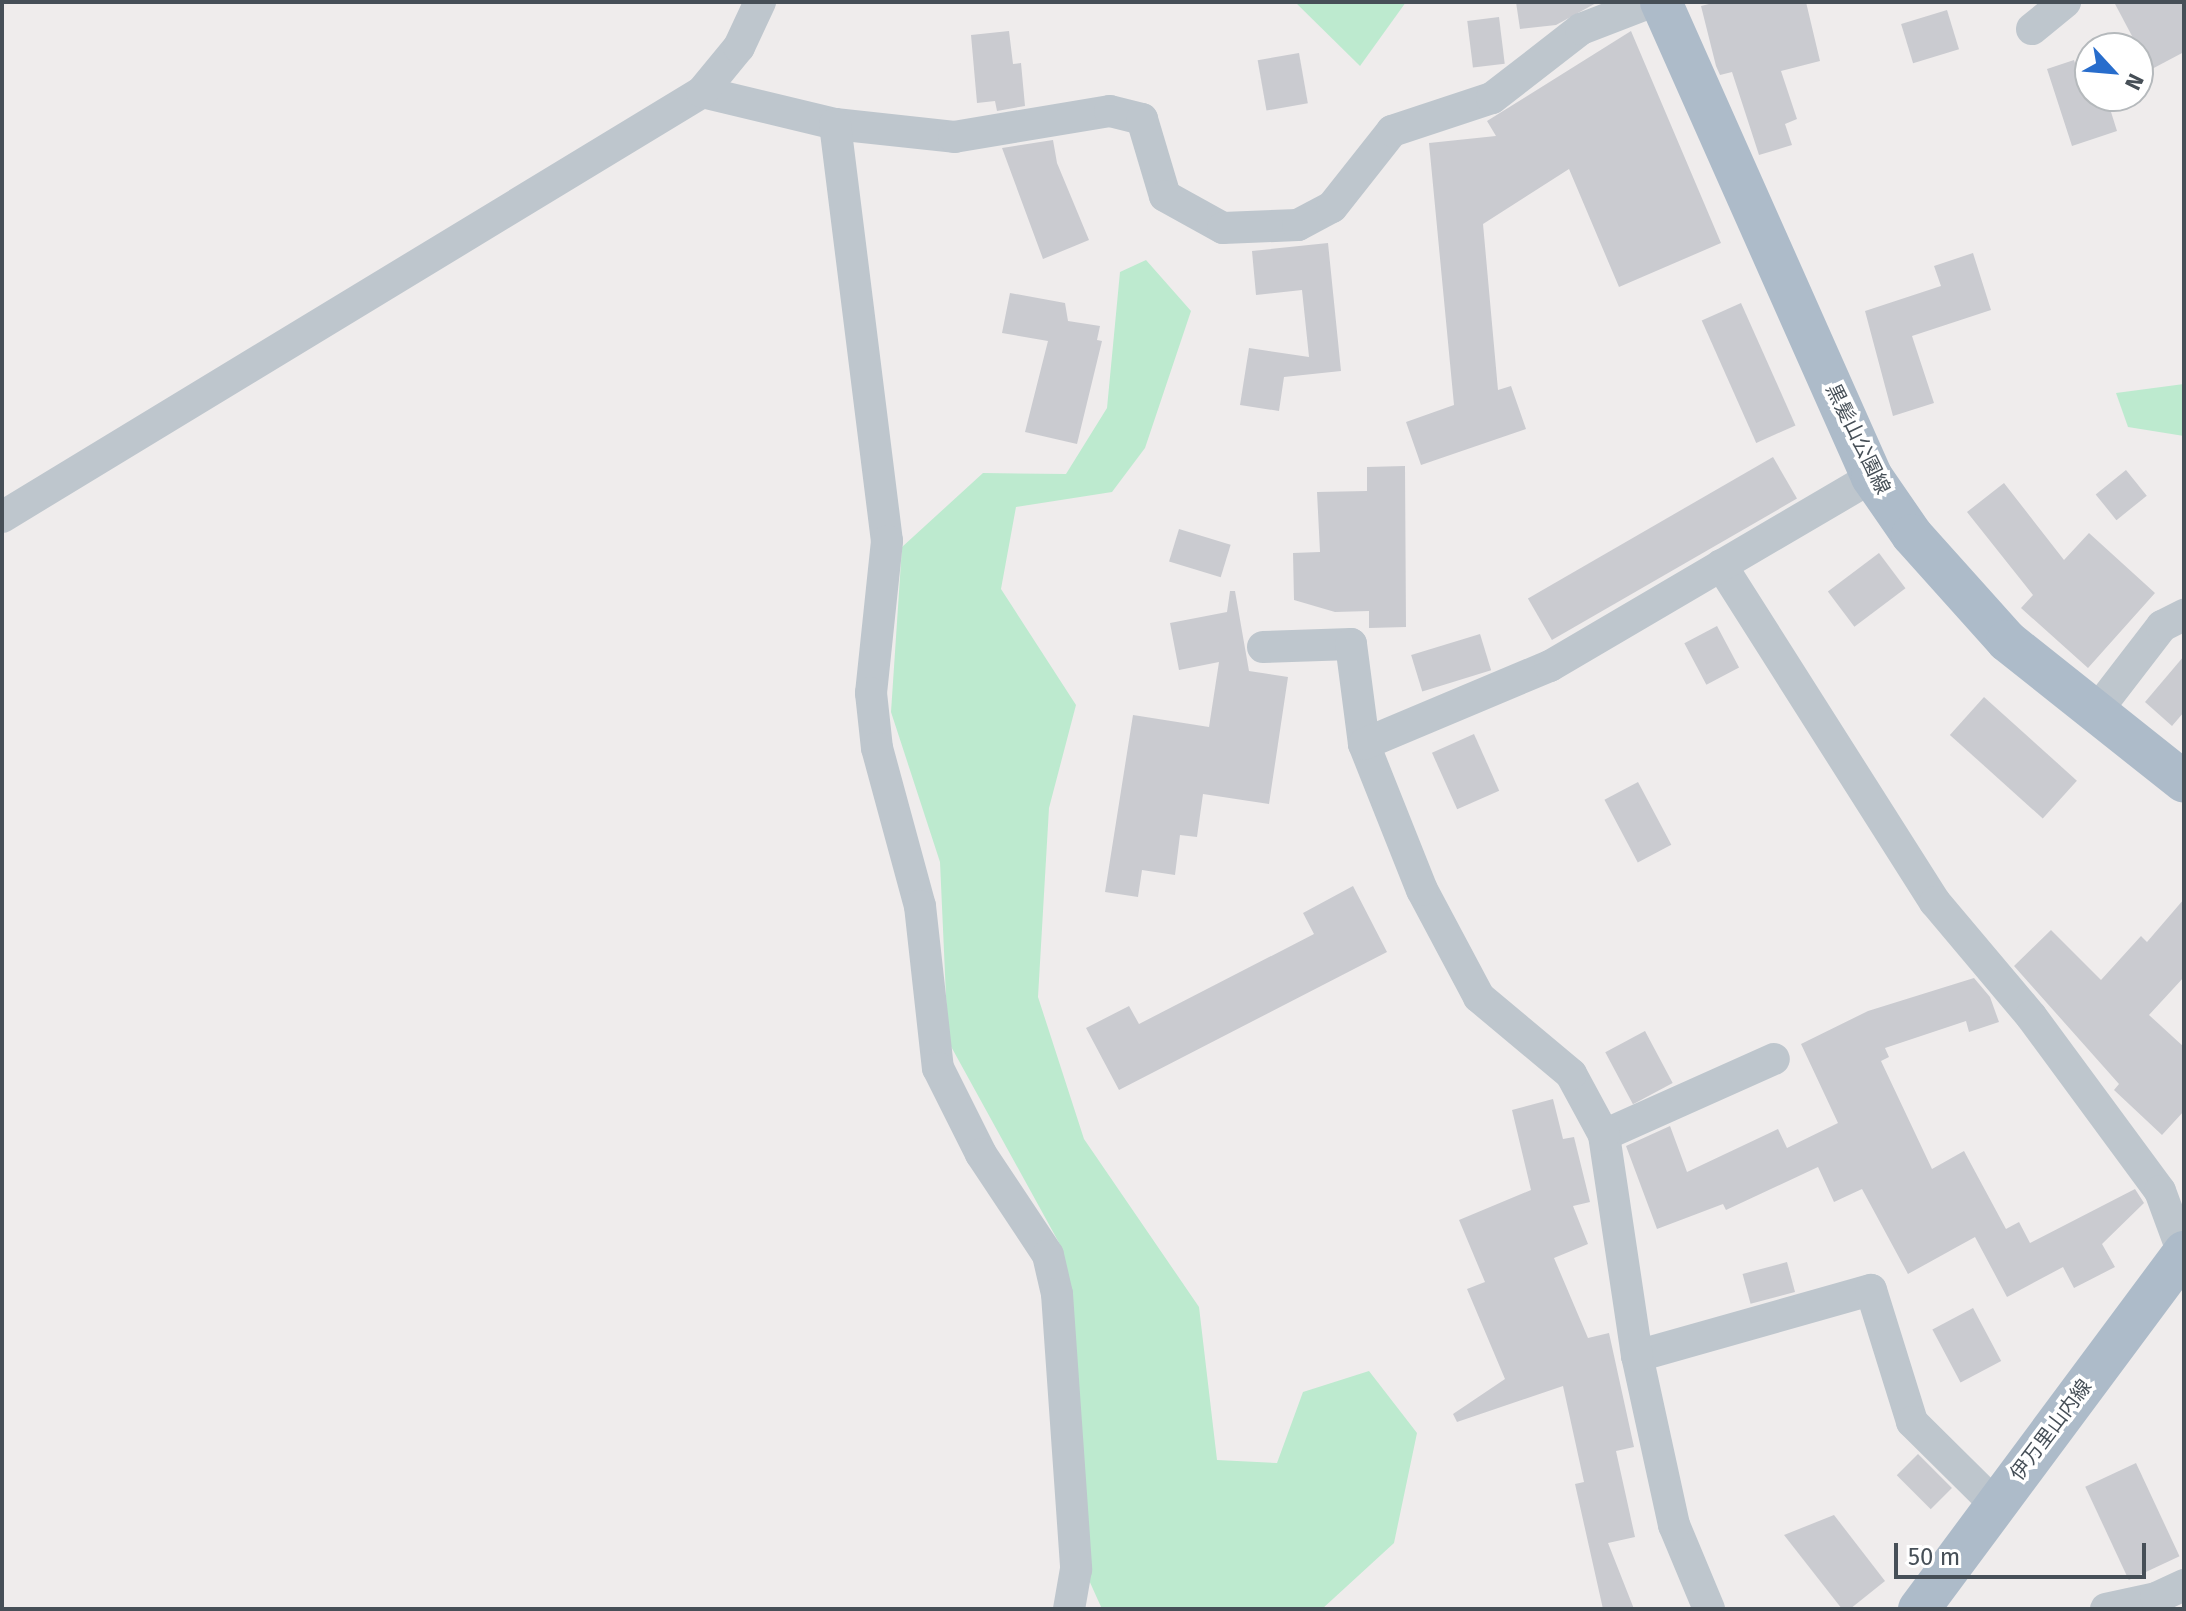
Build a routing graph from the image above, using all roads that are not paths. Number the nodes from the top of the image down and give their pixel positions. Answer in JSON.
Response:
{"nodes":[{"id":1,"x":760,"y":2,"type":"edge"},
{"id":2,"x":1651,"y":2,"type":"edge"},
{"id":3,"x":1661,"y":2,"type":"edge"},
{"id":4,"x":2065,"y":2,"type":"edge"},
{"id":5,"x":2032,"y":29,"type":"dead end"},
{"id":6,"x":702,"y":92,"type":"junction"},
{"id":7,"x":835,"y":124,"type":"junction"},
{"id":8,"x":1872,"y":477,"type":"junction"},
{"id":9,"x":2,"y":517,"type":"edge"},
{"id":10,"x":1721,"y":565,"type":"junction"},
{"id":11,"x":2184,"y":615,"type":"edge"},
{"id":12,"x":1263,"y":647,"type":"dead end"},
{"id":13,"x":2095,"y":713,"type":"junction"},
{"id":14,"x":1364,"y":744,"type":"junction"},
{"id":15,"x":2184,"y":782,"type":"edge"},
{"id":16,"x":1774,"y":1059,"type":"dead end"},
{"id":17,"x":1604,"y":1135,"type":"junction"},
{"id":18,"x":2183,"y":1254,"type":"edge"},
{"id":19,"x":1637,"y":1356,"type":"junction"},
{"id":20,"x":1996,"y":1505,"type":"junction"},
{"id":21,"x":2166,"y":1597,"type":"edge"},
{"id":22,"x":1706,"y":1608,"type":"edge"},
{"id":23,"x":1069,"y":1609,"type":"edge"},
{"id":24,"x":1919,"y":1609,"type":"edge"},
{"id":25,"x":2106,"y":1609,"type":"edge"}],
"edges":[{"from":1,"to":6,"type":"street"},
{"from":2,"to":7,"type":"street"},
{"from":3,"to":8,"type":"main road","name":"黒髪山公園線"},
{"from":4,"to":5,"type":"street"},
{"from":6,"to":7,"type":"street"},
{"from":6,"to":9,"type":"street"},
{"from":7,"to":23,"type":"street"},
{"from":8,"to":10,"type":"street"},
{"from":8,"to":13,"type":"main road","name":"黒髪山公園線"},
{"from":10,"to":14,"type":"street"},
{"from":10,"to":18,"type":"street"},
{"from":11,"to":13,"type":"street"},
{"from":12,"to":14,"type":"street"},
{"from":13,"to":15,"type":"main road","name":"黒髪山公園線"},
{"from":14,"to":17,"type":"street"},
{"from":16,"to":17,"type":"street"},
{"from":17,"to":19,"type":"street"},
{"from":18,"to":20,"type":"main road","name":"伊万里山内線"},
{"from":19,"to":20,"type":"street"},
{"from":19,"to":22,"type":"street"},
{"from":20,"to":24,"type":"main road","name":"伊万里山内線"},
{"from":21,"to":25,"type":"street"}]}
